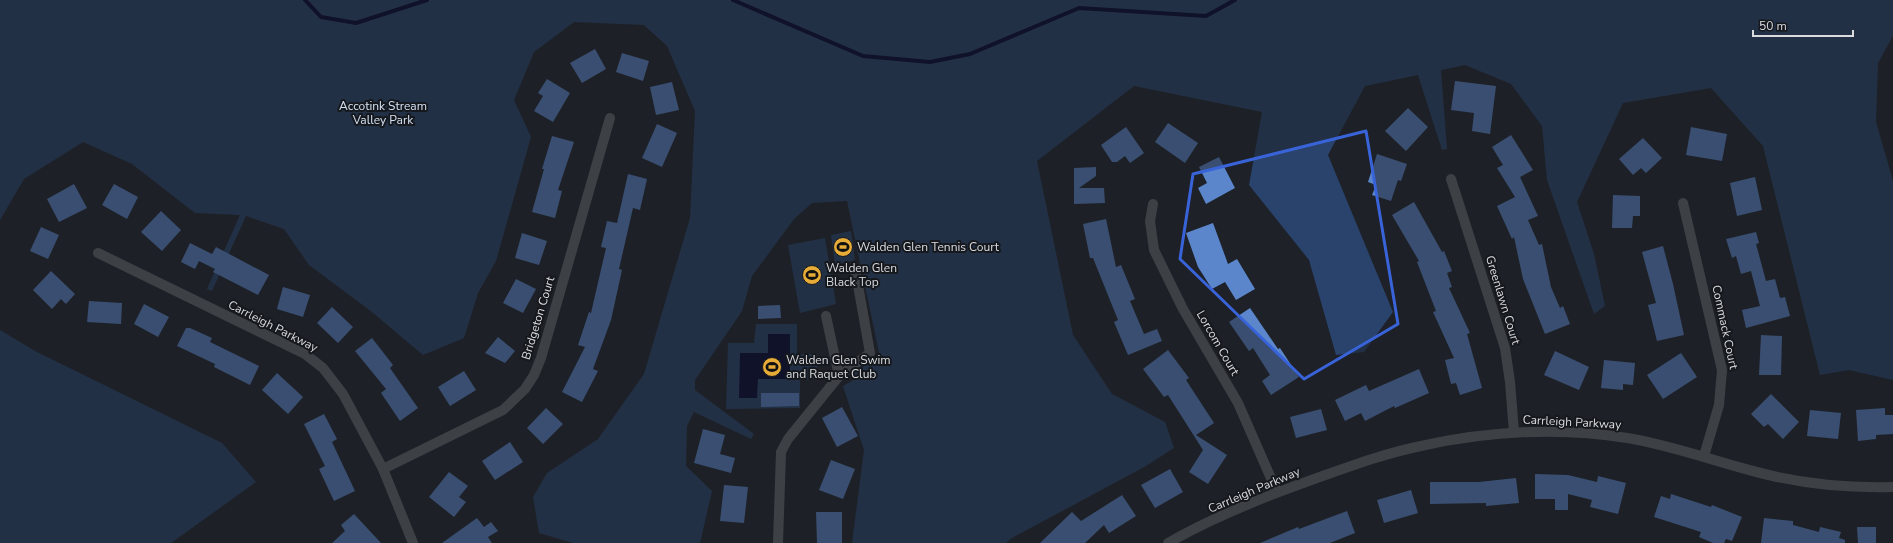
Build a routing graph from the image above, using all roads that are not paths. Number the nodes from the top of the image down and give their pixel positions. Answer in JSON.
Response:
{"nodes":[{"id":1,"x":610,"y":118,"type":"dead end"},
{"id":2,"x":1451,"y":179,"type":"dead end"},
{"id":3,"x":1683,"y":203,"type":"dead end"},
{"id":4,"x":1153,"y":204,"type":"dead end"},
{"id":5,"x":98,"y":253,"type":"dead end"},
{"id":6,"x":856,"y":274,"type":"dead end"},
{"id":7,"x":826,"y":316,"type":"dead end"},
{"id":8,"x":839,"y":376,"type":"junction"},
{"id":9,"x":1514,"y":432,"type":"junction"},
{"id":10,"x":1704,"y":456,"type":"junction"},
{"id":11,"x":383,"y":469,"type":"junction"},
{"id":12,"x":1893,"y":487,"type":"edge"},
{"id":13,"x":1277,"y":492,"type":"junction"},
{"id":14,"x":413,"y":543,"type":"edge"},
{"id":15,"x":778,"y":543,"type":"edge"},
{"id":16,"x":1168,"y":543,"type":"edge"}],
"edges":[{"from":1,"to":11,"type":"street","name":"Bridgeton Court"},
{"from":2,"to":9,"type":"street","name":"Greenlawn Court"},
{"from":3,"to":10,"type":"street","name":"Commack Court"},
{"from":4,"to":13,"type":"street","name":"Lorcom Court"},
{"from":5,"to":11,"type":"street","name":"Carrleigh Parkway"},
{"from":6,"to":8,"type":"street"},
{"from":7,"to":8,"type":"street"},
{"from":8,"to":15,"type":"street"},
{"from":9,"to":10,"type":"street","name":"Carrleigh Parkway"},
{"from":9,"to":13,"type":"street","name":"Carrleigh Parkway"},
{"from":10,"to":12,"type":"street","name":"Carrleigh Parkway"},
{"from":11,"to":14,"type":"street","name":"Carrleigh Parkway"},
{"from":13,"to":16,"type":"street","name":"Carrleigh Parkway"}]}
